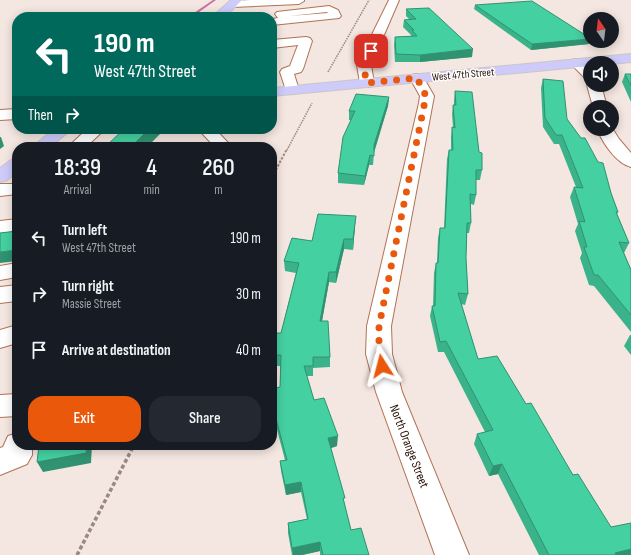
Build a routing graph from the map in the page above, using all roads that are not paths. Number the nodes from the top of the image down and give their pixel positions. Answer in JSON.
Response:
{"nodes":[{"id":1,"x":306,"y":0,"type":"edge"},
{"id":2,"x":394,"y":0,"type":"edge"},
{"id":3,"x":234,"y":2,"type":"edge"},
{"id":4,"x":223,"y":12,"type":"edge"},
{"id":5,"x":277,"y":22,"type":"edge"},
{"id":6,"x":332,"y":29,"type":"dead end"},
{"id":7,"x":315,"y":32,"type":"dead end"},
{"id":8,"x":277,"y":35,"type":"edge"},
{"id":9,"x":277,"y":44,"type":"edge"},
{"id":10,"x":631,"y":58,"type":"edge"},
{"id":11,"x":577,"y":63,"type":"junction"},
{"id":12,"x":583,"y":69,"type":"edge"},
{"id":13,"x":417,"y":78,"type":"junction"},
{"id":14,"x":367,"y":83,"type":"junction"},
{"id":15,"x":292,"y":90,"type":"junction"},
{"id":16,"x":277,"y":92,"type":"edge"},
{"id":17,"x":12,"y":114,"type":"edge"},
{"id":18,"x":0,"y":115,"type":"edge"},
{"id":19,"x":57,"y":134,"type":"edge"},
{"id":20,"x":91,"y":134,"type":"edge"},
{"id":21,"x":211,"y":134,"type":"edge"},
{"id":22,"x":608,"y":136,"type":"edge"},
{"id":23,"x":47,"y":142,"type":"edge"},
{"id":24,"x":82,"y":142,"type":"edge"},
{"id":25,"x":219,"y":142,"type":"edge"},
{"id":26,"x":631,"y":162,"type":"edge"},
{"id":27,"x":12,"y":168,"type":"edge"},
{"id":28,"x":0,"y":177,"type":"edge"},
{"id":29,"x":12,"y":189,"type":"edge"},
{"id":30,"x":0,"y":190,"type":"edge"},
{"id":31,"x":12,"y":226,"type":"edge"},
{"id":32,"x":0,"y":227,"type":"edge"},
{"id":33,"x":12,"y":236,"type":"edge"},
{"id":34,"x":0,"y":237,"type":"edge"},
{"id":35,"x":12,"y":271,"type":"edge"},
{"id":36,"x":0,"y":273,"type":"edge"},
{"id":37,"x":12,"y":294,"type":"edge"},
{"id":38,"x":0,"y":295,"type":"edge"},
{"id":39,"x":12,"y":335,"type":"edge"},
{"id":40,"x":0,"y":339,"type":"edge"},
{"id":41,"x":12,"y":405,"type":"edge"},
{"id":42,"x":0,"y":406,"type":"edge"},
{"id":43,"x":17,"y":450,"type":"edge"},
{"id":44,"x":0,"y":462,"type":"edge"},
{"id":45,"x":452,"y":555,"type":"edge"}],
"edges":[{"from":1,"to":3,"type":"street"},
{"from":2,"to":14,"type":"street"},
{"from":3,"to":4,"type":"main road"},
{"from":5,"to":6,"type":"street"},
{"from":7,"to":8,"type":"street"},
{"from":9,"to":15,"type":"street"},
{"from":10,"to":11,"type":"main road","name":"West 47th Street"},
{"from":11,"to":12,"type":"street"},
{"from":11,"to":13,"type":"main road","name":"West 47th Street"},
{"from":13,"to":14,"type":"main road","name":"West 47th Street"},
{"from":13,"to":45,"type":"street","name":"North Orange Street"},
{"from":14,"to":15,"type":"main road","name":"West 47th Street"},
{"from":15,"to":16,"type":"main road","name":"West 47th Street"},
{"from":17,"to":18,"type":"street"},
{"from":19,"to":23,"type":"main road"},
{"from":20,"to":24,"type":"street"},
{"from":21,"to":25,"type":"street"},
{"from":22,"to":26,"type":"street"},
{"from":27,"to":28,"type":"main road"},
{"from":29,"to":30,"type":"street"},
{"from":31,"to":32,"type":"street"},
{"from":33,"to":34,"type":"street"},
{"from":35,"to":36,"type":"street"},
{"from":37,"to":38,"type":"street"},
{"from":39,"to":40,"type":"street"},
{"from":41,"to":42,"type":"street"},
{"from":43,"to":44,"type":"street"}]}
